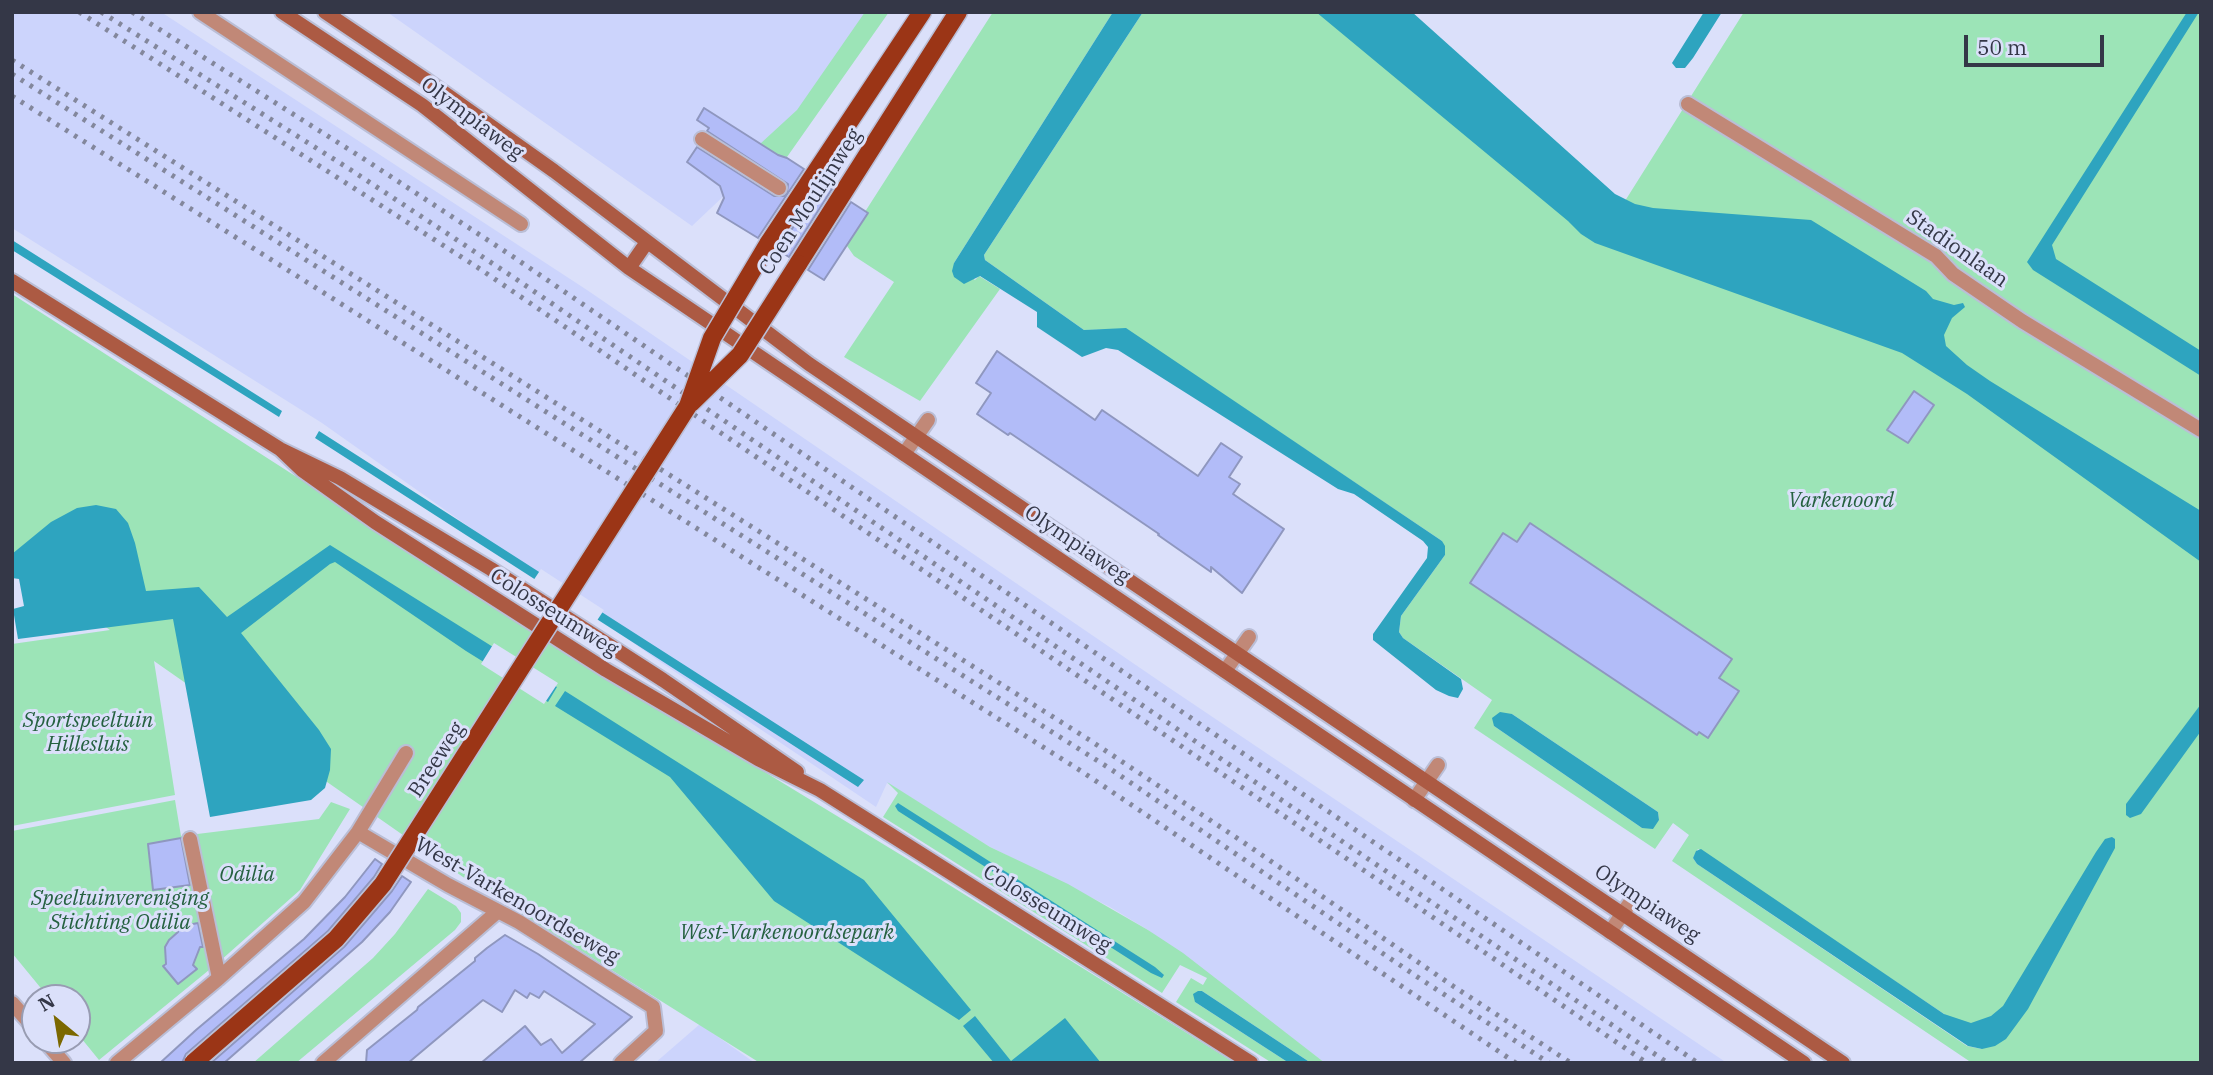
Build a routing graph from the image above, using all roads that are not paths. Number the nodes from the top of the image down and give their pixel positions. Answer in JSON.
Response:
{"nodes":[{"id":1,"x":200,"y":12,"type":"edge"},
{"id":2,"x":282,"y":12,"type":"edge"},
{"id":3,"x":325,"y":12,"type":"edge"},
{"id":4,"x":922,"y":12,"type":"edge"},
{"id":5,"x":958,"y":12,"type":"edge"},
{"id":6,"x":372,"y":42,"type":"junction"},
{"id":7,"x":359,"y":62,"type":"junction"},
{"id":8,"x":1688,"y":104,"type":"dead end"},
{"id":9,"x":702,"y":138,"type":"dead end"},
{"id":10,"x":779,"y":188,"type":"dead end"},
{"id":11,"x":521,"y":224,"type":"dead end"},
{"id":12,"x":647,"y":242,"type":"junction"},
{"id":13,"x":629,"y":268,"type":"junction"},
{"id":14,"x":12,"y":281,"type":"edge"},
{"id":15,"x":688,"y":406,"type":"junction"},
{"id":16,"x":928,"y":420,"type":"dead end"},
{"id":17,"x":2201,"y":430,"type":"edge"},
{"id":18,"x":917,"y":436,"type":"junction"},
{"id":19,"x":667,"y":439,"type":"joint"},
{"id":20,"x":280,"y":449,"type":"junction"},
{"id":21,"x":904,"y":454,"type":"junction"},
{"id":22,"x":1249,"y":637,"type":"dead end"},
{"id":23,"x":1237,"y":653,"type":"junction"},
{"id":24,"x":1226,"y":670,"type":"junction"},
{"id":25,"x":405,"y":753,"type":"dead end"},
{"id":26,"x":1438,"y":765,"type":"dead end"},
{"id":27,"x":1427,"y":782,"type":"junction"},
{"id":28,"x":820,"y":790,"type":"junction"},
{"id":29,"x":1414,"y":800,"type":"junction"},
{"id":30,"x":358,"y":832,"type":"junction"},
{"id":31,"x":190,"y":839,"type":"dead end"},
{"id":32,"x":1634,"y":897,"type":"dead end"},
{"id":33,"x":497,"y":912,"type":"junction"},
{"id":34,"x":1623,"y":913,"type":"junction"},
{"id":35,"x":1610,"y":932,"type":"junction"},
{"id":36,"x":219,"y":978,"type":"junction"},
{"id":37,"x":117,"y":1063,"type":"edge"},
{"id":38,"x":193,"y":1063,"type":"edge"},
{"id":39,"x":323,"y":1063,"type":"edge"},
{"id":40,"x":621,"y":1063,"type":"edge"},
{"id":41,"x":1251,"y":1063,"type":"edge"},
{"id":42,"x":1804,"y":1063,"type":"edge"},
{"id":43,"x":1843,"y":1063,"type":"edge"}],
"edges":[{"from":1,"to":11,"type":"street"},
{"from":2,"to":7,"type":"main road","name":"Olympiaweg"},
{"from":3,"to":6,"type":"main road","name":"Olympiaweg"},
{"from":4,"to":15,"type":"main road","name":"Coen Moulijnweg","bridge":true},
{"from":5,"to":15,"type":"main road","name":"Coen Moulijnweg","bridge":true},
{"from":6,"to":7,"type":"main road"},
{"from":6,"to":12,"type":"main road","name":"Olympiaweg"},
{"from":7,"to":13,"type":"main road","name":"Olympiaweg"},
{"from":8,"to":17,"type":"street","name":"Stadionlaan"},
{"from":9,"to":10,"type":"street"},
{"from":12,"to":13,"type":"main road"},
{"from":12,"to":18,"type":"main road","name":"Olympiaweg"},
{"from":13,"to":21,"type":"main road","name":"Olympiaweg"},
{"from":14,"to":20,"type":"main road","name":"Colosseumweg"},
{"from":15,"to":19,"type":"main road","name":"Coen Moulijnweg","bridge":true},
{"from":16,"to":18,"type":"street"},
{"from":18,"to":21,"type":"street"},
{"from":18,"to":23,"type":"main road","name":"Olympiaweg"},
{"from":19,"to":38,"type":"main road","name":"Breeweg","bridge":true},
{"from":20,"to":28,"type":"main road","name":"Colosseumweg"},
{"from":20,"to":28,"type":"main road","name":"Colosseumweg"},
{"from":21,"to":24,"type":"main road","name":"Olympiaweg"},
{"from":22,"to":23,"type":"street"},
{"from":23,"to":24,"type":"street"},
{"from":23,"to":27,"type":"main road","name":"Olympiaweg"},
{"from":24,"to":29,"type":"main road","name":"Olympiaweg"},
{"from":25,"to":30,"type":"street","name":"Breeweg"},
{"from":26,"to":27,"type":"street"},
{"from":27,"to":29,"type":"street"},
{"from":27,"to":34,"type":"main road","name":"Olympiaweg"},
{"from":28,"to":41,"type":"main road","name":"Colosseumweg"},
{"from":29,"to":35,"type":"main road","name":"Olympiaweg"},
{"from":30,"to":33,"type":"street","name":"West-Varkenoordseweg"},
{"from":30,"to":36,"type":"street","name":"Breeweg"},
{"from":31,"to":36,"type":"street"},
{"from":32,"to":34,"type":"street"},
{"from":33,"to":39,"type":"street"},
{"from":33,"to":40,"type":"street","name":"West-Varkenoordseweg"},
{"from":34,"to":35,"type":"street"},
{"from":34,"to":43,"type":"main road","name":"Olympiaweg"},
{"from":35,"to":42,"type":"main road","name":"Olympiaweg"},
{"from":36,"to":37,"type":"street","name":"Breeweg"}]}
